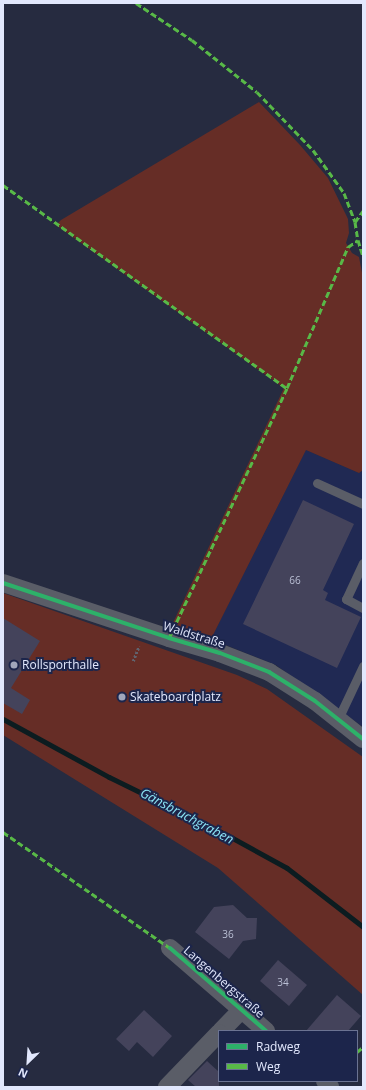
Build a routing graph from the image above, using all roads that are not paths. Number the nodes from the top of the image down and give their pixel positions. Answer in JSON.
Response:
{"nodes":[{"id":1,"x":317,"y":483,"type":"dead end"},
{"id":2,"x":363,"y":504,"type":"edge"},
{"id":3,"x":363,"y":563,"type":"edge"},
{"id":4,"x":3,"y":583,"type":"edge"},
{"id":5,"x":363,"y":608,"type":"edge"},
{"id":6,"x":363,"y":666,"type":"edge"},
{"id":7,"x":338,"y":719,"type":"junction"},
{"id":8,"x":363,"y":739,"type":"edge"},
{"id":9,"x":170,"y":948,"type":"dead end"},
{"id":10,"x":241,"y":1010,"type":"junction"},
{"id":11,"x":222,"y":1030,"type":"edge"},
{"id":12,"x":265,"y":1030,"type":"edge"},
{"id":13,"x":218,"y":1034,"type":"edge"},
{"id":14,"x":168,"y":1087,"type":"edge"}],
"edges":[{"from":1,"to":2,"type":"lane"},
{"from":3,"to":5,"type":"lane"},
{"from":4,"to":7,"type":"street","name":"Waldstraße"},
{"from":6,"to":7,"type":"lane"},
{"from":7,"to":8,"type":"street","name":"Waldstraße"},
{"from":9,"to":10,"type":"street","name":"Langenbergstraße"},
{"from":10,"to":11,"type":"street","name":"Langenbergstraße"},
{"from":10,"to":12,"type":"street","name":"Langenbergstraße"},
{"from":13,"to":14,"type":"street","name":"Langenbergstraße"}]}
